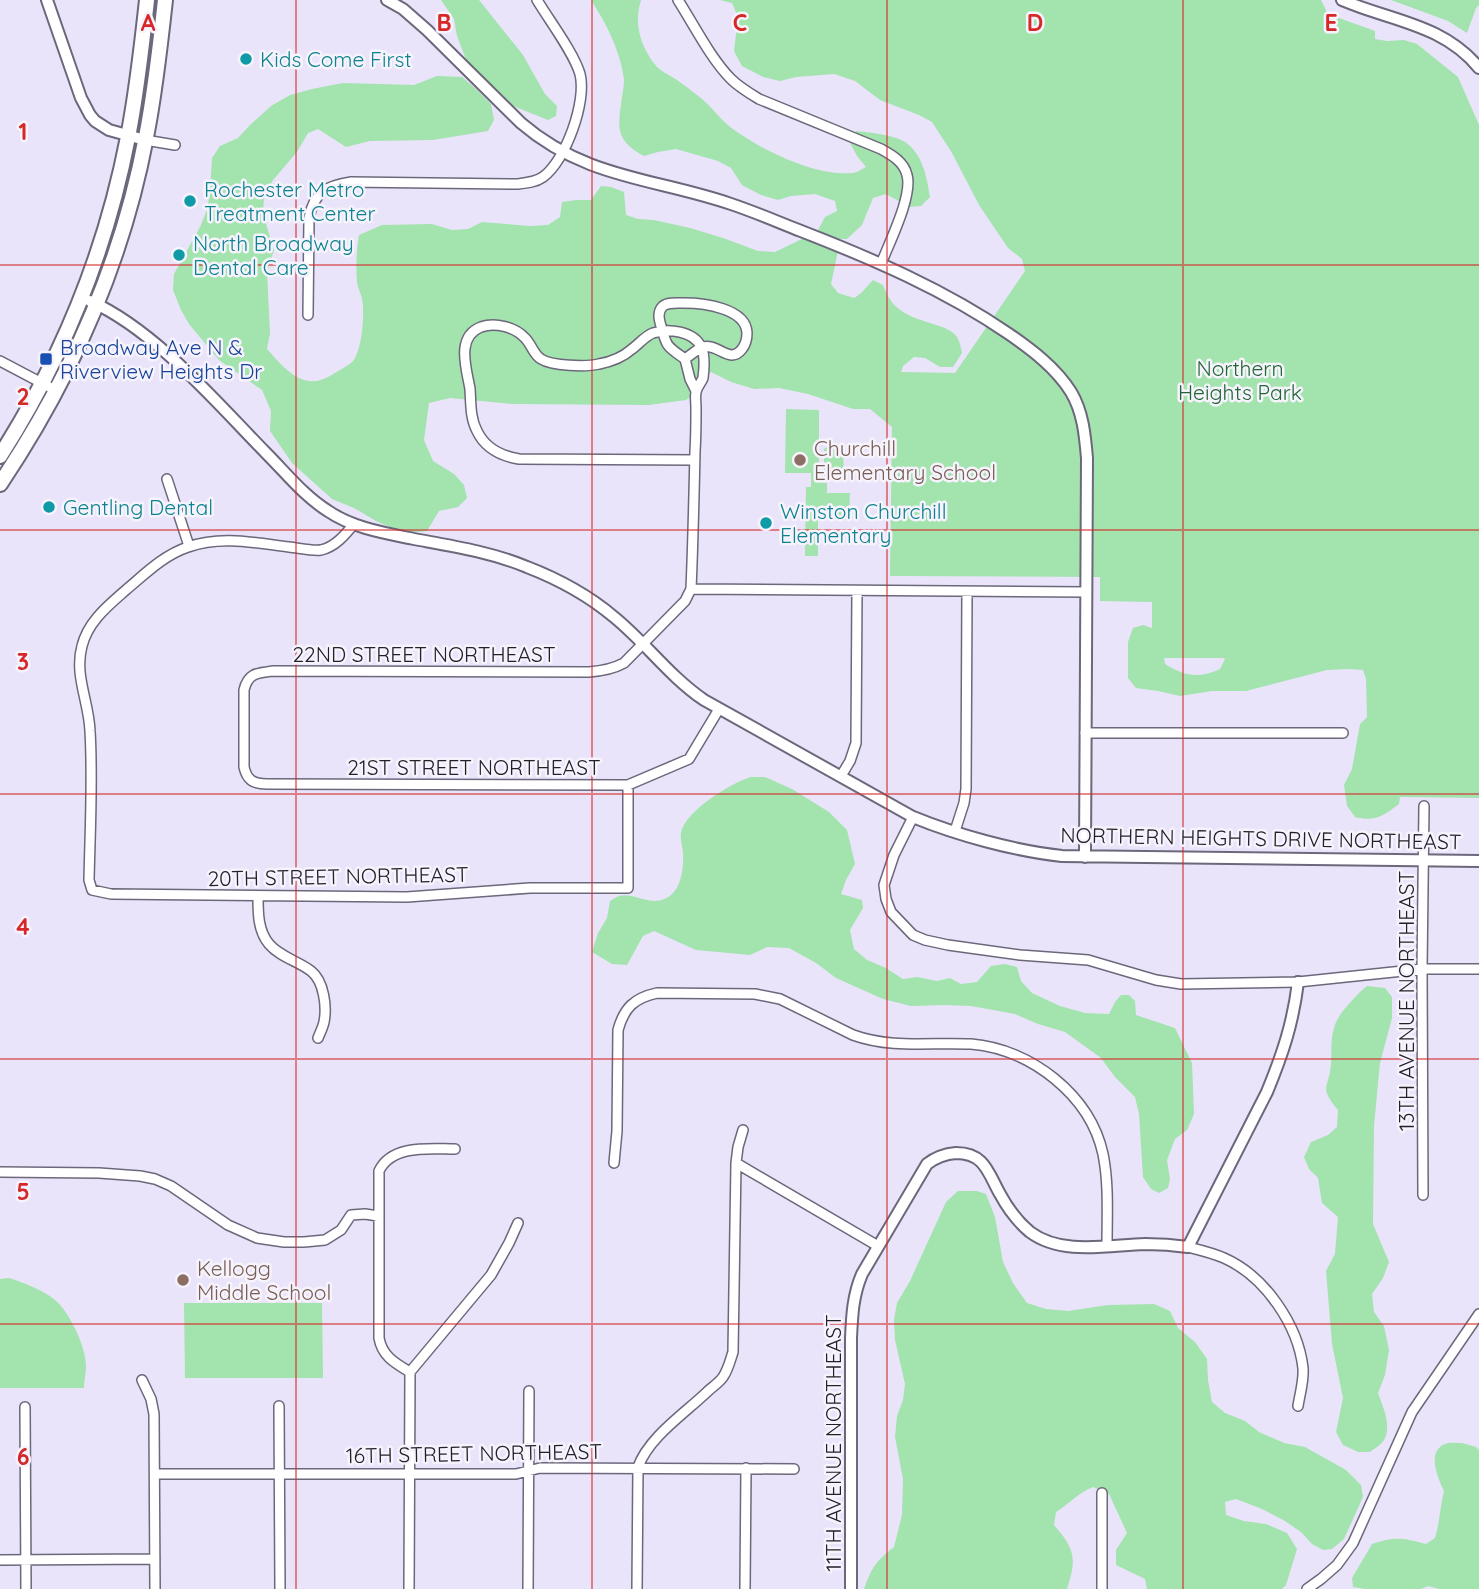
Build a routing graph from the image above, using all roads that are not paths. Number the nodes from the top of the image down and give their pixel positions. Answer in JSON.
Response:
{"nodes":[{"id":1,"x":47,"y":0,"type":"edge"},
{"id":2,"x":147,"y":0,"type":"edge"},
{"id":3,"x":165,"y":0,"type":"edge"},
{"id":4,"x":387,"y":0,"type":"edge"},
{"id":5,"x":537,"y":0,"type":"edge"},
{"id":6,"x":678,"y":0,"type":"edge"},
{"id":7,"x":1342,"y":0,"type":"edge"},
{"id":8,"x":1479,"y":68,"type":"edge"},
{"id":9,"x":129,"y":136,"type":"junction"},
{"id":10,"x":145,"y":140,"type":"junction"},
{"id":11,"x":175,"y":145,"type":"dead end"},
{"id":12,"x":562,"y":152,"type":"junction"},
{"id":13,"x":881,"y":264,"type":"junction"},
{"id":14,"x":82,"y":298,"type":"junction"},
{"id":15,"x":97,"y":304,"type":"junction"},
{"id":16,"x":308,"y":315,"type":"dead end"},
{"id":17,"x":662,"y":332,"type":"junction"},
{"id":18,"x":702,"y":348,"type":"junction"},
{"id":19,"x":685,"y":359,"type":"junction"},
{"id":20,"x":0,"y":362,"type":"edge"},
{"id":21,"x":42,"y":383,"type":"junction"},
{"id":22,"x":57,"y":391,"type":"junction"},
{"id":23,"x":696,"y":391,"type":"junction"},
{"id":24,"x":0,"y":456,"type":"edge"},
{"id":25,"x":695,"y":460,"type":"junction"},
{"id":26,"x":167,"y":479,"type":"dead end"},
{"id":27,"x":0,"y":484,"type":"edge"},
{"id":28,"x":354,"y":524,"type":"junction"},
{"id":29,"x":189,"y":547,"type":"junction"},
{"id":30,"x":691,"y":589,"type":"junction"},
{"id":31,"x":857,"y":591,"type":"junction"},
{"id":32,"x":967,"y":592,"type":"junction"},
{"id":33,"x":1086,"y":592,"type":"junction"},
{"id":34,"x":643,"y":645,"type":"junction"},
{"id":35,"x":719,"y":709,"type":"junction"},
{"id":36,"x":244,"y":728,"type":"joint"},
{"id":37,"x":1085,"y":733,"type":"junction"},
{"id":38,"x":1343,"y":733,"type":"dead end"},
{"id":39,"x":841,"y":776,"type":"junction"},
{"id":40,"x":628,"y":785,"type":"junction"},
{"id":41,"x":1424,"y":806,"type":"dead end"},
{"id":42,"x":913,"y":817,"type":"junction"},
{"id":43,"x":955,"y":831,"type":"junction"},
{"id":44,"x":1085,"y":857,"type":"junction"},
{"id":45,"x":1423,"y":860,"type":"junction"},
{"id":46,"x":1479,"y":861,"type":"edge"},
{"id":47,"x":258,"y":897,"type":"junction"},
{"id":48,"x":1422,"y":969,"type":"junction"},
{"id":49,"x":1479,"y":969,"type":"edge"},
{"id":50,"x":1298,"y":982,"type":"junction"},
{"id":51,"x":318,"y":1038,"type":"dead end"},
{"id":52,"x":743,"y":1130,"type":"dead end"},
{"id":53,"x":455,"y":1149,"type":"dead end"},
{"id":54,"x":614,"y":1163,"type":"dead end"},
{"id":55,"x":736,"y":1163,"type":"junction"},
{"id":56,"x":0,"y":1172,"type":"edge"},
{"id":57,"x":1423,"y":1195,"type":"dead end"},
{"id":58,"x":378,"y":1216,"type":"junction"},
{"id":59,"x":518,"y":1223,"type":"dead end"},
{"id":60,"x":878,"y":1246,"type":"junction"},
{"id":61,"x":1107,"y":1246,"type":"junction"},
{"id":62,"x":1188,"y":1247,"type":"junction"},
{"id":63,"x":1479,"y":1314,"type":"edge"},
{"id":64,"x":410,"y":1372,"type":"junction"},
{"id":65,"x":142,"y":1380,"type":"dead end"},
{"id":66,"x":529,"y":1391,"type":"dead end"},
{"id":67,"x":279,"y":1406,"type":"dead end"},
{"id":68,"x":1298,"y":1406,"type":"dead end"},
{"id":69,"x":25,"y":1407,"type":"dead end"},
{"id":70,"x":638,"y":1467,"type":"junction"},
{"id":71,"x":746,"y":1468,"type":"junction"},
{"id":72,"x":794,"y":1469,"type":"dead end"},
{"id":73,"x":529,"y":1470,"type":"junction"},
{"id":74,"x":155,"y":1474,"type":"junction"},
{"id":75,"x":279,"y":1474,"type":"junction"},
{"id":76,"x":409,"y":1475,"type":"junction"},
{"id":77,"x":1102,"y":1493,"type":"dead end"},
{"id":78,"x":26,"y":1559,"type":"junction"},
{"id":79,"x":155,"y":1559,"type":"junction"},
{"id":80,"x":0,"y":1560,"type":"edge"},
{"id":81,"x":26,"y":1589,"type":"edge"},
{"id":82,"x":155,"y":1589,"type":"edge"},
{"id":83,"x":280,"y":1589,"type":"edge"},
{"id":84,"x":409,"y":1589,"type":"edge"},
{"id":85,"x":528,"y":1589,"type":"edge"},
{"id":86,"x":637,"y":1589,"type":"edge"},
{"id":87,"x":745,"y":1589,"type":"edge"},
{"id":88,"x":851,"y":1589,"type":"edge"},
{"id":89,"x":1102,"y":1589,"type":"edge"},
{"id":90,"x":1307,"y":1589,"type":"edge"}],
"edges":[{"from":1,"to":9,"type":"street"},
{"from":2,"to":9,"type":"main road"},
{"from":3,"to":10,"type":"main road"},
{"from":4,"to":12,"type":"street"},
{"from":5,"to":12,"type":"street"},
{"from":6,"to":13,"type":"street"},
{"from":7,"to":8,"type":"street"},
{"from":9,"to":10,"type":"street"},
{"from":9,"to":14,"type":"main road"},
{"from":10,"to":11,"type":"street"},
{"from":10,"to":15,"type":"main road"},
{"from":12,"to":13,"type":"street"},
{"from":12,"to":16,"type":"street"},
{"from":13,"to":33,"type":"street"},
{"from":14,"to":15,"type":"street","name":"NORTHERN HEIGHTS DRIVE NORTHEAST"},
{"from":14,"to":21,"type":"main road"},
{"from":15,"to":22,"type":"main road"},
{"from":15,"to":28,"type":"street","name":"NORTHERN HEIGHTS DRIVE NORTHEAST"},
{"from":17,"to":18,"type":"street"},
{"from":17,"to":18,"type":"street"},
{"from":17,"to":19,"type":"street"},
{"from":17,"to":25,"type":"street"},
{"from":18,"to":19,"type":"street"},
{"from":18,"to":23,"type":"street"},
{"from":19,"to":23,"type":"street"},
{"from":20,"to":21,"type":"street"},
{"from":21,"to":22,"type":"street"},
{"from":21,"to":24,"type":"main road"},
{"from":22,"to":27,"type":"main road"},
{"from":23,"to":25,"type":"street"},
{"from":25,"to":30,"type":"street"},
{"from":26,"to":29,"type":"street"},
{"from":28,"to":29,"type":"street"},
{"from":28,"to":34,"type":"street","name":"NORTHERN HEIGHTS DRIVE NORTHEAST"},
{"from":29,"to":47,"type":"street","name":"20TH STREET NORTHEAST"},
{"from":30,"to":31,"type":"street"},
{"from":30,"to":34,"type":"street"},
{"from":31,"to":32,"type":"street"},
{"from":31,"to":39,"type":"street"},
{"from":32,"to":33,"type":"street"},
{"from":32,"to":43,"type":"street"},
{"from":33,"to":37,"type":"street"},
{"from":34,"to":35,"type":"street","name":"NORTHERN HEIGHTS DRIVE NORTHEAST"},
{"from":34,"to":36,"type":"street","name":"22ND STREET NORTHEAST"},
{"from":35,"to":39,"type":"street","name":"NORTHERN HEIGHTS DRIVE NORTHEAST"},
{"from":35,"to":40,"type":"street","name":"21ST STREET NORTHEAST"},
{"from":36,"to":40,"type":"street","name":"21ST STREET NORTHEAST"},
{"from":37,"to":38,"type":"street"},
{"from":37,"to":44,"type":"street"},
{"from":39,"to":42,"type":"street","name":"NORTHERN HEIGHTS DRIVE NORTHEAST"},
{"from":40,"to":47,"type":"street","name":"20TH STREET NORTHEAST"},
{"from":41,"to":45,"type":"street","name":"13TH AVENUE NORTHEAST"},
{"from":42,"to":43,"type":"street","name":"NORTHERN HEIGHTS DRIVE NORTHEAST"},
{"from":42,"to":50,"type":"street"},
{"from":43,"to":44,"type":"street","name":"NORTHERN HEIGHTS DRIVE NORTHEAST"},
{"from":44,"to":45,"type":"street","name":"NORTHERN HEIGHTS DRIVE NORTHEAST"},
{"from":45,"to":46,"type":"street","name":"NORTHERN HEIGHTS DRIVE NORTHEAST"},
{"from":45,"to":48,"type":"street","name":"13TH AVENUE NORTHEAST"},
{"from":47,"to":51,"type":"street"},
{"from":48,"to":49,"type":"street"},
{"from":48,"to":50,"type":"street"},
{"from":48,"to":57,"type":"street","name":"13TH AVENUE NORTHEAST"},
{"from":50,"to":62,"type":"street"},
{"from":52,"to":55,"type":"street"},
{"from":53,"to":58,"type":"street"},
{"from":54,"to":61,"type":"street"},
{"from":55,"to":60,"type":"street"},
{"from":55,"to":70,"type":"street"},
{"from":56,"to":58,"type":"street"},
{"from":58,"to":64,"type":"street"},
{"from":59,"to":64,"type":"street"},
{"from":60,"to":61,"type":"street","name":"11TH AVENUE NORTHEAST"},
{"from":60,"to":88,"type":"street","name":"11TH AVENUE NORTHEAST"},
{"from":61,"to":62,"type":"street","name":"11TH AVENUE NORTHEAST"},
{"from":62,"to":68,"type":"street"},
{"from":63,"to":90,"type":"street"},
{"from":64,"to":76,"type":"street"},
{"from":65,"to":74,"type":"street"},
{"from":66,"to":73,"type":"street"},
{"from":67,"to":75,"type":"street"},
{"from":69,"to":78,"type":"street"},
{"from":70,"to":71,"type":"street","name":"16TH STREET NORTHEAST"},
{"from":70,"to":73,"type":"street","name":"16TH STREET NORTHEAST"},
{"from":70,"to":86,"type":"street"},
{"from":71,"to":72,"type":"street","name":"16TH STREET NORTHEAST"},
{"from":71,"to":87,"type":"street"},
{"from":73,"to":76,"type":"street","name":"16TH STREET NORTHEAST"},
{"from":73,"to":85,"type":"street"},
{"from":74,"to":75,"type":"street","name":"16TH STREET NORTHEAST"},
{"from":74,"to":79,"type":"street"},
{"from":75,"to":76,"type":"street","name":"16TH STREET NORTHEAST"},
{"from":75,"to":83,"type":"street"},
{"from":76,"to":84,"type":"street"},
{"from":77,"to":89,"type":"street"},
{"from":78,"to":79,"type":"street"},
{"from":78,"to":80,"type":"street"},
{"from":78,"to":81,"type":"street"},
{"from":79,"to":82,"type":"street"}]}
